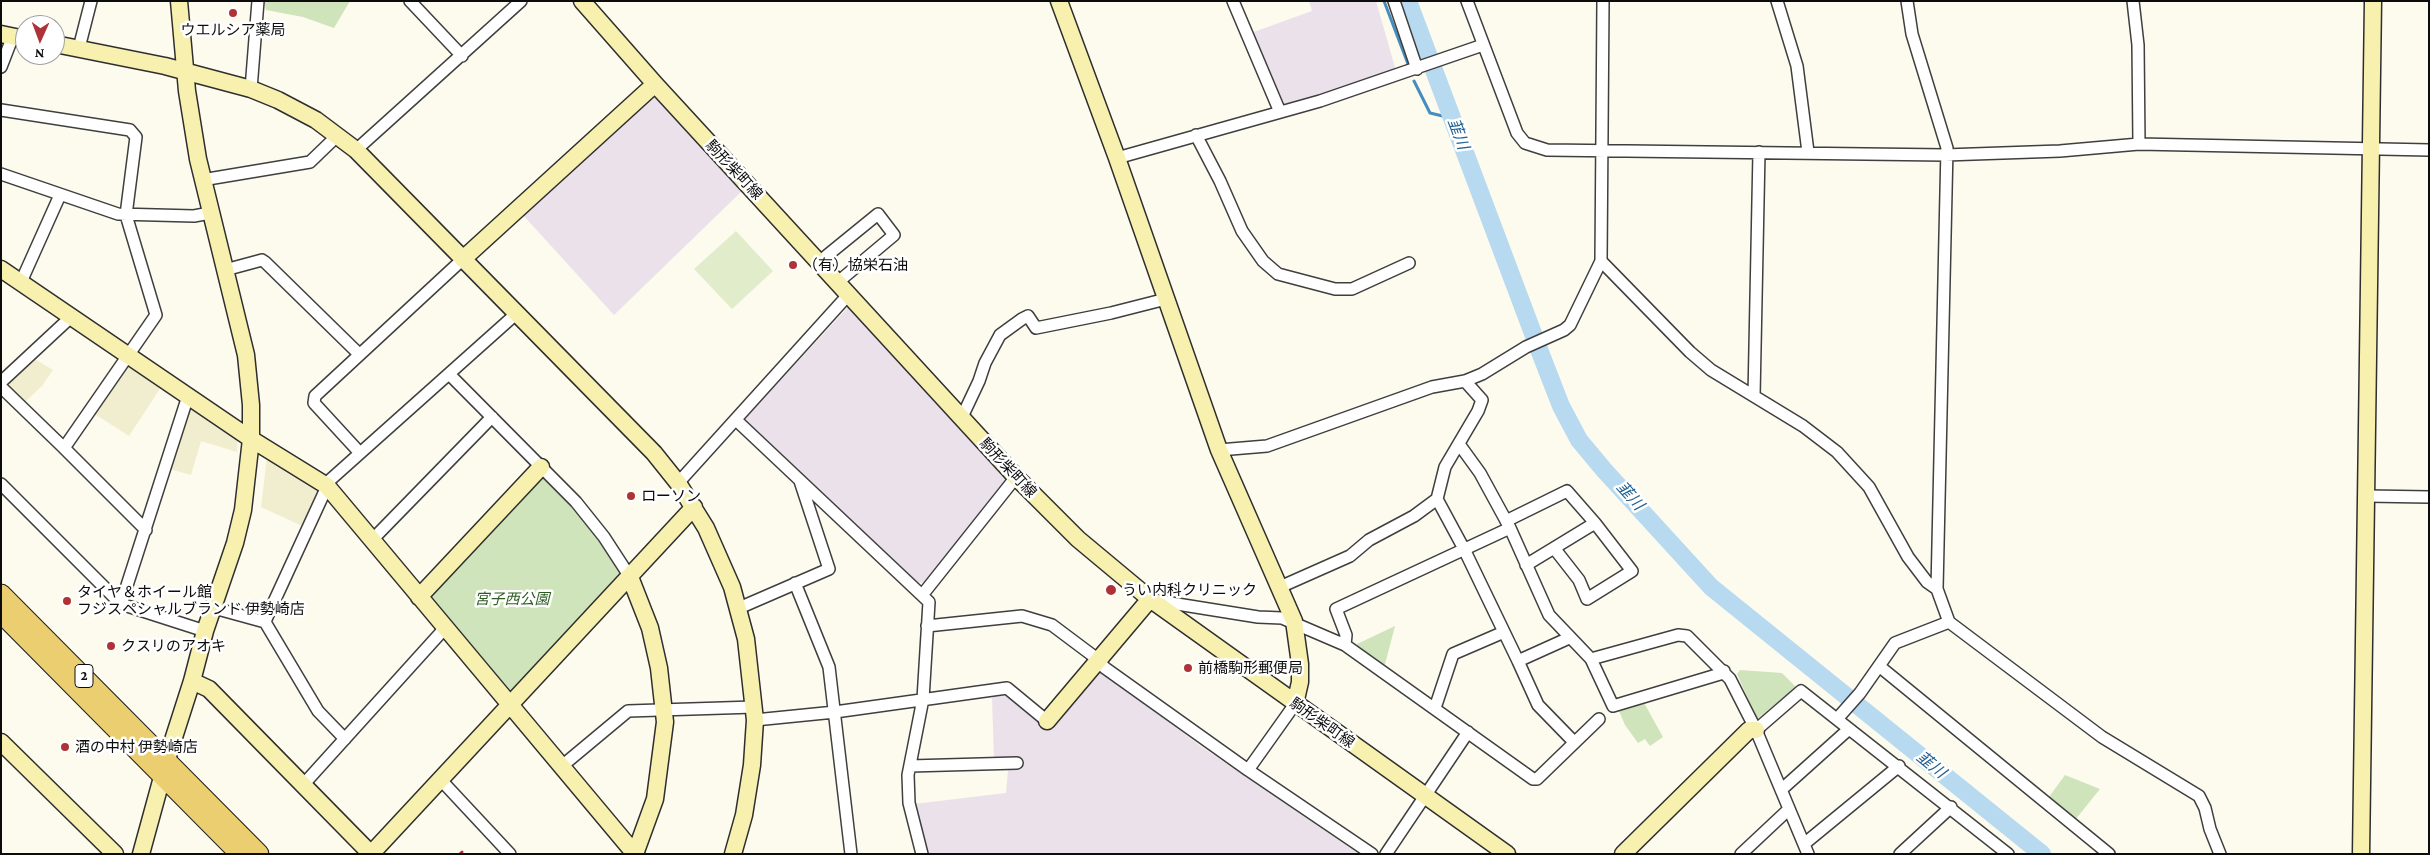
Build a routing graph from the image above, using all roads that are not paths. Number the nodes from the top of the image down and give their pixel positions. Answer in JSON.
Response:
{"nodes":[{"id":1,"x":90,"y":1,"type":"edge"},
{"id":2,"x":179,"y":1,"type":"edge"},
{"id":3,"x":258,"y":1,"type":"edge"},
{"id":4,"x":410,"y":1,"type":"edge"},
{"id":5,"x":521,"y":1,"type":"edge"},
{"id":6,"x":1059,"y":1,"type":"edge"},
{"id":7,"x":1233,"y":1,"type":"edge"},
{"id":8,"x":1394,"y":1,"type":"edge"},
{"id":9,"x":1467,"y":1,"type":"edge"},
{"id":10,"x":1603,"y":1,"type":"edge"},
{"id":11,"x":1777,"y":1,"type":"edge"},
{"id":12,"x":1907,"y":1,"type":"edge"},
{"id":13,"x":2133,"y":1,"type":"edge"},
{"id":14,"x":2373,"y":1,"type":"edge"},
{"id":15,"x":585,"y":3,"type":"edge"},
{"id":16,"x":13,"y":36,"type":"edge"},
{"id":17,"x":1483,"y":45,"type":"junction"},
{"id":18,"x":65,"y":46,"type":"edge"},
{"id":19,"x":79,"y":48,"type":"junction"},
{"id":20,"x":462,"y":56,"type":"junction"},
{"id":21,"x":1,"y":67,"type":"edge"},
{"id":22,"x":1419,"y":68,"type":"junction"},
{"id":23,"x":185,"y":72,"type":"junction"},
{"id":24,"x":655,"y":84,"type":"junction"},
{"id":25,"x":251,"y":89,"type":"junction"},
{"id":26,"x":1,"y":110,"type":"edge"},
{"id":27,"x":1280,"y":112,"type":"junction"},
{"id":28,"x":1196,"y":135,"type":"junction"},
{"id":29,"x":338,"y":136,"type":"junction"},
{"id":30,"x":2138,"y":144,"type":"junction"},
{"id":31,"x":2371,"y":149,"type":"junction"},
{"id":32,"x":356,"y":150,"type":"junction"},
{"id":33,"x":2429,"y":150,"type":"edge"},
{"id":34,"x":1603,"y":151,"type":"junction"},
{"id":35,"x":1759,"y":152,"type":"junction"},
{"id":36,"x":1808,"y":152,"type":"junction"},
{"id":37,"x":1945,"y":155,"type":"junction"},
{"id":38,"x":1117,"y":158,"type":"junction"},
{"id":39,"x":1,"y":174,"type":"edge"},
{"id":40,"x":202,"y":180,"type":"junction"},
{"id":41,"x":60,"y":195,"type":"junction"},
{"id":42,"x":210,"y":213,"type":"junction"},
{"id":43,"x":126,"y":215,"type":"junction"},
{"id":44,"x":463,"y":260,"type":"junction"},
{"id":45,"x":1601,"y":261,"type":"junction"},
{"id":46,"x":819,"y":262,"type":"junction"},
{"id":47,"x":1409,"y":263,"type":"dead end"},
{"id":48,"x":1,"y":269,"type":"edge"},
{"id":49,"x":225,"y":270,"type":"junction"},
{"id":50,"x":21,"y":282,"type":"junction"},
{"id":51,"x":838,"y":282,"type":"junction"},
{"id":52,"x":849,"y":294,"type":"junction"},
{"id":53,"x":1166,"y":299,"type":"junction"},
{"id":54,"x":517,"y":313,"type":"junction"},
{"id":55,"x":72,"y":316,"type":"junction"},
{"id":56,"x":130,"y":354,"type":"junction"},
{"id":57,"x":359,"y":354,"type":"junction"},
{"id":58,"x":449,"y":374,"type":"junction"},
{"id":59,"x":1466,"y":381,"type":"junction"},
{"id":60,"x":1,"y":382,"type":"edge"},
{"id":61,"x":1,"y":386,"type":"edge"},
{"id":62,"x":188,"y":396,"type":"junction"},
{"id":63,"x":1754,"y":396,"type":"junction"},
{"id":64,"x":492,"y":417,"type":"junction"},
{"id":65,"x":962,"y":417,"type":"junction"},
{"id":66,"x":736,"y":420,"type":"junction"},
{"id":67,"x":252,"y":439,"type":"junction"},
{"id":68,"x":1460,"y":444,"type":"junction"},
{"id":69,"x":64,"y":448,"type":"junction"},
{"id":70,"x":1219,"y":450,"type":"junction"},
{"id":71,"x":360,"y":453,"type":"junction"},
{"id":72,"x":541,"y":467,"type":"junction"},
{"id":73,"x":1016,"y":477,"type":"junction"},
{"id":74,"x":800,"y":480,"type":"junction"},
{"id":75,"x":678,"y":483,"type":"junction"},
{"id":76,"x":1,"y":484,"type":"edge"},
{"id":77,"x":327,"y":486,"type":"junction"},
{"id":78,"x":2366,"y":496,"type":"junction"},
{"id":79,"x":2429,"y":497,"type":"edge"},
{"id":80,"x":1437,"y":499,"type":"junction"},
{"id":81,"x":694,"y":507,"type":"junction"},
{"id":82,"x":1596,"y":523,"type":"junction"},
{"id":83,"x":1508,"y":525,"type":"junction"},
{"id":84,"x":146,"y":530,"type":"junction"},
{"id":85,"x":372,"y":540,"type":"junction"},
{"id":86,"x":1554,"y":548,"type":"junction"},
{"id":87,"x":1464,"y":549,"type":"junction"},
{"id":88,"x":1526,"y":565,"type":"junction"},
{"id":89,"x":630,"y":577,"type":"junction"},
{"id":90,"x":795,"y":584,"type":"junction"},
{"id":91,"x":1280,"y":587,"type":"junction"},
{"id":92,"x":1937,"y":589,"type":"junction"},
{"id":93,"x":1,"y":594,"type":"edge"},
{"id":94,"x":922,"y":594,"type":"junction"},
{"id":95,"x":419,"y":597,"type":"junction"},
{"id":96,"x":1150,"y":599,"type":"junction"},
{"id":97,"x":121,"y":604,"type":"junction"},
{"id":98,"x":214,"y":608,"type":"junction"},
{"id":99,"x":739,"y":608,"type":"junction"},
{"id":100,"x":1,"y":614,"type":"edge"},
{"id":101,"x":265,"y":622,"type":"junction"},
{"id":102,"x":1294,"y":622,"type":"junction"},
{"id":103,"x":1949,"y":622,"type":"junction"},
{"id":104,"x":926,"y":626,"type":"junction"},
{"id":105,"x":445,"y":628,"type":"junction"},
{"id":106,"x":205,"y":631,"type":"junction"},
{"id":107,"x":1504,"y":632,"type":"junction"},
{"id":108,"x":1569,"y":638,"type":"junction"},
{"id":109,"x":1345,"y":645,"type":"junction"},
{"id":110,"x":1591,"y":659,"type":"junction"},
{"id":111,"x":1518,"y":661,"type":"junction"},
{"id":112,"x":1098,"y":662,"type":"junction"},
{"id":113,"x":1879,"y":666,"type":"junction"},
{"id":114,"x":1724,"y":671,"type":"junction"},
{"id":115,"x":192,"y":681,"type":"junction"},
{"id":116,"x":923,"y":699,"type":"junction"},
{"id":117,"x":510,"y":704,"type":"junction"},
{"id":118,"x":1295,"y":704,"type":"junction"},
{"id":119,"x":1434,"y":708,"type":"junction"},
{"id":120,"x":664,"y":710,"type":"junction"},
{"id":121,"x":835,"y":712,"type":"junction"},
{"id":122,"x":754,"y":714,"type":"junction"},
{"id":123,"x":1841,"y":715,"type":"junction"},
{"id":124,"x":1599,"y":720,"type":"dead end"},
{"id":125,"x":1047,"y":721,"type":"joint"},
{"id":126,"x":1849,"y":729,"type":"junction"},
{"id":127,"x":1756,"y":730,"type":"junction"},
{"id":128,"x":1468,"y":732,"type":"junction"},
{"id":129,"x":345,"y":739,"type":"junction"},
{"id":130,"x":1,"y":742,"type":"edge"},
{"id":131,"x":1574,"y":742,"type":"junction"},
{"id":132,"x":1018,"y":763,"type":"dead end"},
{"id":133,"x":562,"y":766,"type":"junction"},
{"id":134,"x":910,"y":766,"type":"junction"},
{"id":135,"x":1899,"y":766,"type":"junction"},
{"id":136,"x":164,"y":767,"type":"junction"},
{"id":137,"x":1248,"y":770,"type":"junction"},
{"id":138,"x":440,"y":778,"type":"junction"},
{"id":139,"x":303,"y":785,"type":"junction"},
{"id":140,"x":1781,"y":790,"type":"junction"},
{"id":141,"x":1424,"y":795,"type":"junction"},
{"id":142,"x":1951,"y":808,"type":"junction"},
{"id":143,"x":1789,"y":809,"type":"junction"},
{"id":144,"x":1806,"y":849,"type":"edge"},
{"id":145,"x":115,"y":854,"type":"edge"},
{"id":146,"x":140,"y":854,"type":"edge"},
{"id":147,"x":240,"y":854,"type":"edge"},
{"id":148,"x":259,"y":854,"type":"edge"},
{"id":149,"x":371,"y":854,"type":"edge"},
{"id":150,"x":510,"y":854,"type":"edge"},
{"id":151,"x":635,"y":854,"type":"edge"},
{"id":152,"x":733,"y":854,"type":"edge"},
{"id":153,"x":851,"y":854,"type":"edge"},
{"id":154,"x":922,"y":854,"type":"edge"},
{"id":155,"x":1372,"y":854,"type":"edge"},
{"id":156,"x":1386,"y":854,"type":"edge"},
{"id":157,"x":1507,"y":854,"type":"edge"},
{"id":158,"x":1623,"y":854,"type":"edge"},
{"id":159,"x":1741,"y":854,"type":"edge"},
{"id":160,"x":1900,"y":854,"type":"edge"},
{"id":161,"x":2008,"y":854,"type":"edge"},
{"id":162,"x":2109,"y":854,"type":"edge"},
{"id":163,"x":2220,"y":854,"type":"edge"},
{"id":164,"x":2361,"y":854,"type":"edge"}],
"edges":[{"from":1,"to":19,"type":"street"},
{"from":2,"to":23,"type":"street"},
{"from":3,"to":25,"type":"street"},
{"from":4,"to":20,"type":"street"},
{"from":5,"to":20,"type":"street"},
{"from":6,"to":38,"type":"street"},
{"from":7,"to":27,"type":"street"},
{"from":8,"to":22,"type":"street"},
{"from":9,"to":17,"type":"street"},
{"from":10,"to":34,"type":"street"},
{"from":11,"to":36,"type":"street"},
{"from":12,"to":37,"type":"street"},
{"from":13,"to":30,"type":"street"},
{"from":14,"to":31,"type":"street"},
{"from":15,"to":24,"type":"street","name":"駒形柴町線"},
{"from":16,"to":21,"type":"street"},
{"from":17,"to":22,"type":"street"},
{"from":17,"to":34,"type":"street"},
{"from":18,"to":19,"type":"street"},
{"from":19,"to":23,"type":"street"},
{"from":20,"to":32,"type":"street"},
{"from":22,"to":27,"type":"street"},
{"from":23,"to":25,"type":"street"},
{"from":23,"to":40,"type":"street"},
{"from":24,"to":44,"type":"street"},
{"from":24,"to":46,"type":"street","name":"駒形柴町線"},
{"from":25,"to":29,"type":"street"},
{"from":26,"to":43,"type":"street"},
{"from":27,"to":28,"type":"street"},
{"from":28,"to":38,"type":"street"},
{"from":28,"to":47,"type":"street"},
{"from":29,"to":32,"type":"street"},
{"from":29,"to":40,"type":"street"},
{"from":30,"to":31,"type":"street"},
{"from":30,"to":37,"type":"street"},
{"from":31,"to":33,"type":"street"},
{"from":31,"to":78,"type":"street"},
{"from":32,"to":44,"type":"street"},
{"from":34,"to":35,"type":"street"},
{"from":34,"to":45,"type":"street"},
{"from":35,"to":36,"type":"street"},
{"from":35,"to":63,"type":"street"},
{"from":36,"to":37,"type":"street"},
{"from":37,"to":92,"type":"street"},
{"from":38,"to":53,"type":"street"},
{"from":39,"to":41,"type":"street"},
{"from":40,"to":42,"type":"street"},
{"from":41,"to":43,"type":"street"},
{"from":41,"to":50,"type":"street"},
{"from":42,"to":43,"type":"street"},
{"from":42,"to":49,"type":"street"},
{"from":43,"to":56,"type":"street"},
{"from":44,"to":54,"type":"street"},
{"from":44,"to":57,"type":"street"},
{"from":45,"to":59,"type":"street"},
{"from":45,"to":63,"type":"street"},
{"from":46,"to":51,"type":"street","name":"駒形柴町線"},
{"from":46,"to":51,"type":"street"},
{"from":48,"to":50,"type":"street"},
{"from":49,"to":57,"type":"street"},
{"from":49,"to":67,"type":"street"},
{"from":50,"to":55,"type":"street"},
{"from":51,"to":52,"type":"street","name":"駒形柴町線"},
{"from":52,"to":65,"type":"street","name":"駒形柴町線"},
{"from":52,"to":66,"type":"street"},
{"from":53,"to":65,"type":"street"},
{"from":53,"to":70,"type":"street"},
{"from":54,"to":58,"type":"street"},
{"from":54,"to":75,"type":"street"},
{"from":55,"to":56,"type":"street"},
{"from":55,"to":60,"type":"street"},
{"from":56,"to":62,"type":"street"},
{"from":56,"to":69,"type":"street"},
{"from":57,"to":71,"type":"street"},
{"from":58,"to":64,"type":"street"},
{"from":58,"to":71,"type":"street"},
{"from":59,"to":68,"type":"street"},
{"from":59,"to":70,"type":"street"},
{"from":61,"to":69,"type":"street"},
{"from":62,"to":67,"type":"street"},
{"from":62,"to":84,"type":"street"},
{"from":63,"to":92,"type":"street"},
{"from":64,"to":72,"type":"street"},
{"from":64,"to":85,"type":"street"},
{"from":65,"to":73,"type":"street","name":"駒形柴町線"},
{"from":66,"to":74,"type":"street"},
{"from":66,"to":75,"type":"street"},
{"from":67,"to":77,"type":"street"},
{"from":67,"to":98,"type":"street"},
{"from":68,"to":80,"type":"street"},
{"from":68,"to":83,"type":"street"},
{"from":69,"to":84,"type":"street"},
{"from":70,"to":91,"type":"street"},
{"from":71,"to":77,"type":"street"},
{"from":72,"to":89,"type":"street"},
{"from":72,"to":95,"type":"street"},
{"from":73,"to":94,"type":"street"},
{"from":73,"to":96,"type":"street","name":"駒形柴町線"},
{"from":74,"to":90,"type":"street"},
{"from":74,"to":94,"type":"street"},
{"from":75,"to":81,"type":"street"},
{"from":76,"to":97,"type":"street"},
{"from":77,"to":85,"type":"street"},
{"from":77,"to":101,"type":"street"},
{"from":78,"to":79,"type":"street"},
{"from":78,"to":164,"type":"street"},
{"from":80,"to":87,"type":"street"},
{"from":80,"to":91,"type":"street"},
{"from":81,"to":89,"type":"street"},
{"from":81,"to":99,"type":"street"},
{"from":82,"to":83,"type":"street"},
{"from":82,"to":86,"type":"street"},
{"from":82,"to":86,"type":"street"},
{"from":83,"to":87,"type":"street"},
{"from":83,"to":88,"type":"street"},
{"from":84,"to":97,"type":"street"},
{"from":85,"to":95,"type":"street"},
{"from":86,"to":88,"type":"street"},
{"from":87,"to":107,"type":"street"},
{"from":87,"to":109,"type":"street"},
{"from":88,"to":108,"type":"street"},
{"from":89,"to":117,"type":"street"},
{"from":89,"to":120,"type":"street"},
{"from":90,"to":99,"type":"street"},
{"from":90,"to":121,"type":"street"},
{"from":91,"to":102,"type":"street"},
{"from":92,"to":103,"type":"street"},
{"from":93,"to":136,"type":"main road","number":"2"},
{"from":94,"to":104,"type":"street"},
{"from":95,"to":105,"type":"street"},
{"from":96,"to":102,"type":"street"},
{"from":96,"to":112,"type":"street"},
{"from":96,"to":118,"type":"street","name":"駒形柴町線"},
{"from":97,"to":106,"type":"street"},
{"from":98,"to":101,"type":"street"},
{"from":98,"to":106,"type":"street"},
{"from":99,"to":122,"type":"street"},
{"from":100,"to":136,"type":"main road","number":"2"},
{"from":101,"to":129,"type":"street"},
{"from":102,"to":109,"type":"street"},
{"from":102,"to":118,"type":"street"},
{"from":103,"to":113,"type":"street"},
{"from":103,"to":163,"type":"street"},
{"from":104,"to":112,"type":"street"},
{"from":104,"to":116,"type":"street"},
{"from":105,"to":117,"type":"street"},
{"from":105,"to":129,"type":"street"},
{"from":106,"to":115,"type":"street"},
{"from":107,"to":111,"type":"street"},
{"from":107,"to":119,"type":"street"},
{"from":108,"to":110,"type":"street"},
{"from":108,"to":111,"type":"street"},
{"from":109,"to":119,"type":"street"},
{"from":110,"to":114,"type":"street"},
{"from":110,"to":114,"type":"street"},
{"from":111,"to":131,"type":"street"},
{"from":112,"to":125,"type":"street"},
{"from":112,"to":137,"type":"street"},
{"from":113,"to":123,"type":"street"},
{"from":113,"to":162,"type":"street"},
{"from":114,"to":127,"type":"street"},
{"from":115,"to":136,"type":"street"},
{"from":115,"to":139,"type":"street"},
{"from":116,"to":121,"type":"street"},
{"from":116,"to":125,"type":"street"},
{"from":116,"to":134,"type":"street"},
{"from":117,"to":133,"type":"street"},
{"from":117,"to":138,"type":"street"},
{"from":118,"to":137,"type":"street"},
{"from":118,"to":141,"type":"street","name":"駒形柴町線"},
{"from":119,"to":128,"type":"street"},
{"from":120,"to":122,"type":"street"},
{"from":120,"to":133,"type":"street"},
{"from":120,"to":151,"type":"street"},
{"from":121,"to":122,"type":"street"},
{"from":121,"to":153,"type":"street"},
{"from":122,"to":152,"type":"street"},
{"from":123,"to":126,"type":"street"},
{"from":123,"to":127,"type":"street"},
{"from":124,"to":131,"type":"street"},
{"from":126,"to":135,"type":"street"},
{"from":126,"to":140,"type":"street"},
{"from":127,"to":140,"type":"street"},
{"from":127,"to":158,"type":"street"},
{"from":128,"to":131,"type":"street"},
{"from":128,"to":141,"type":"street"},
{"from":129,"to":139,"type":"street"},
{"from":130,"to":145,"type":"street"},
{"from":132,"to":134,"type":"street"},
{"from":133,"to":151,"type":"street"},
{"from":134,"to":154,"type":"street"},
{"from":135,"to":142,"type":"street"},
{"from":135,"to":144,"type":"street"},
{"from":136,"to":146,"type":"street"},
{"from":136,"to":147,"type":"main road","number":"2"},
{"from":136,"to":148,"type":"main road","number":"2"},
{"from":137,"to":155,"type":"street"},
{"from":138,"to":149,"type":"street"},
{"from":138,"to":150,"type":"street"},
{"from":139,"to":149,"type":"street"},
{"from":140,"to":143,"type":"street"},
{"from":141,"to":156,"type":"street"},
{"from":141,"to":157,"type":"street","name":"駒形柴町線"},
{"from":142,"to":160,"type":"street"},
{"from":142,"to":161,"type":"street"},
{"from":143,"to":144,"type":"street"},
{"from":143,"to":159,"type":"street"}]}
